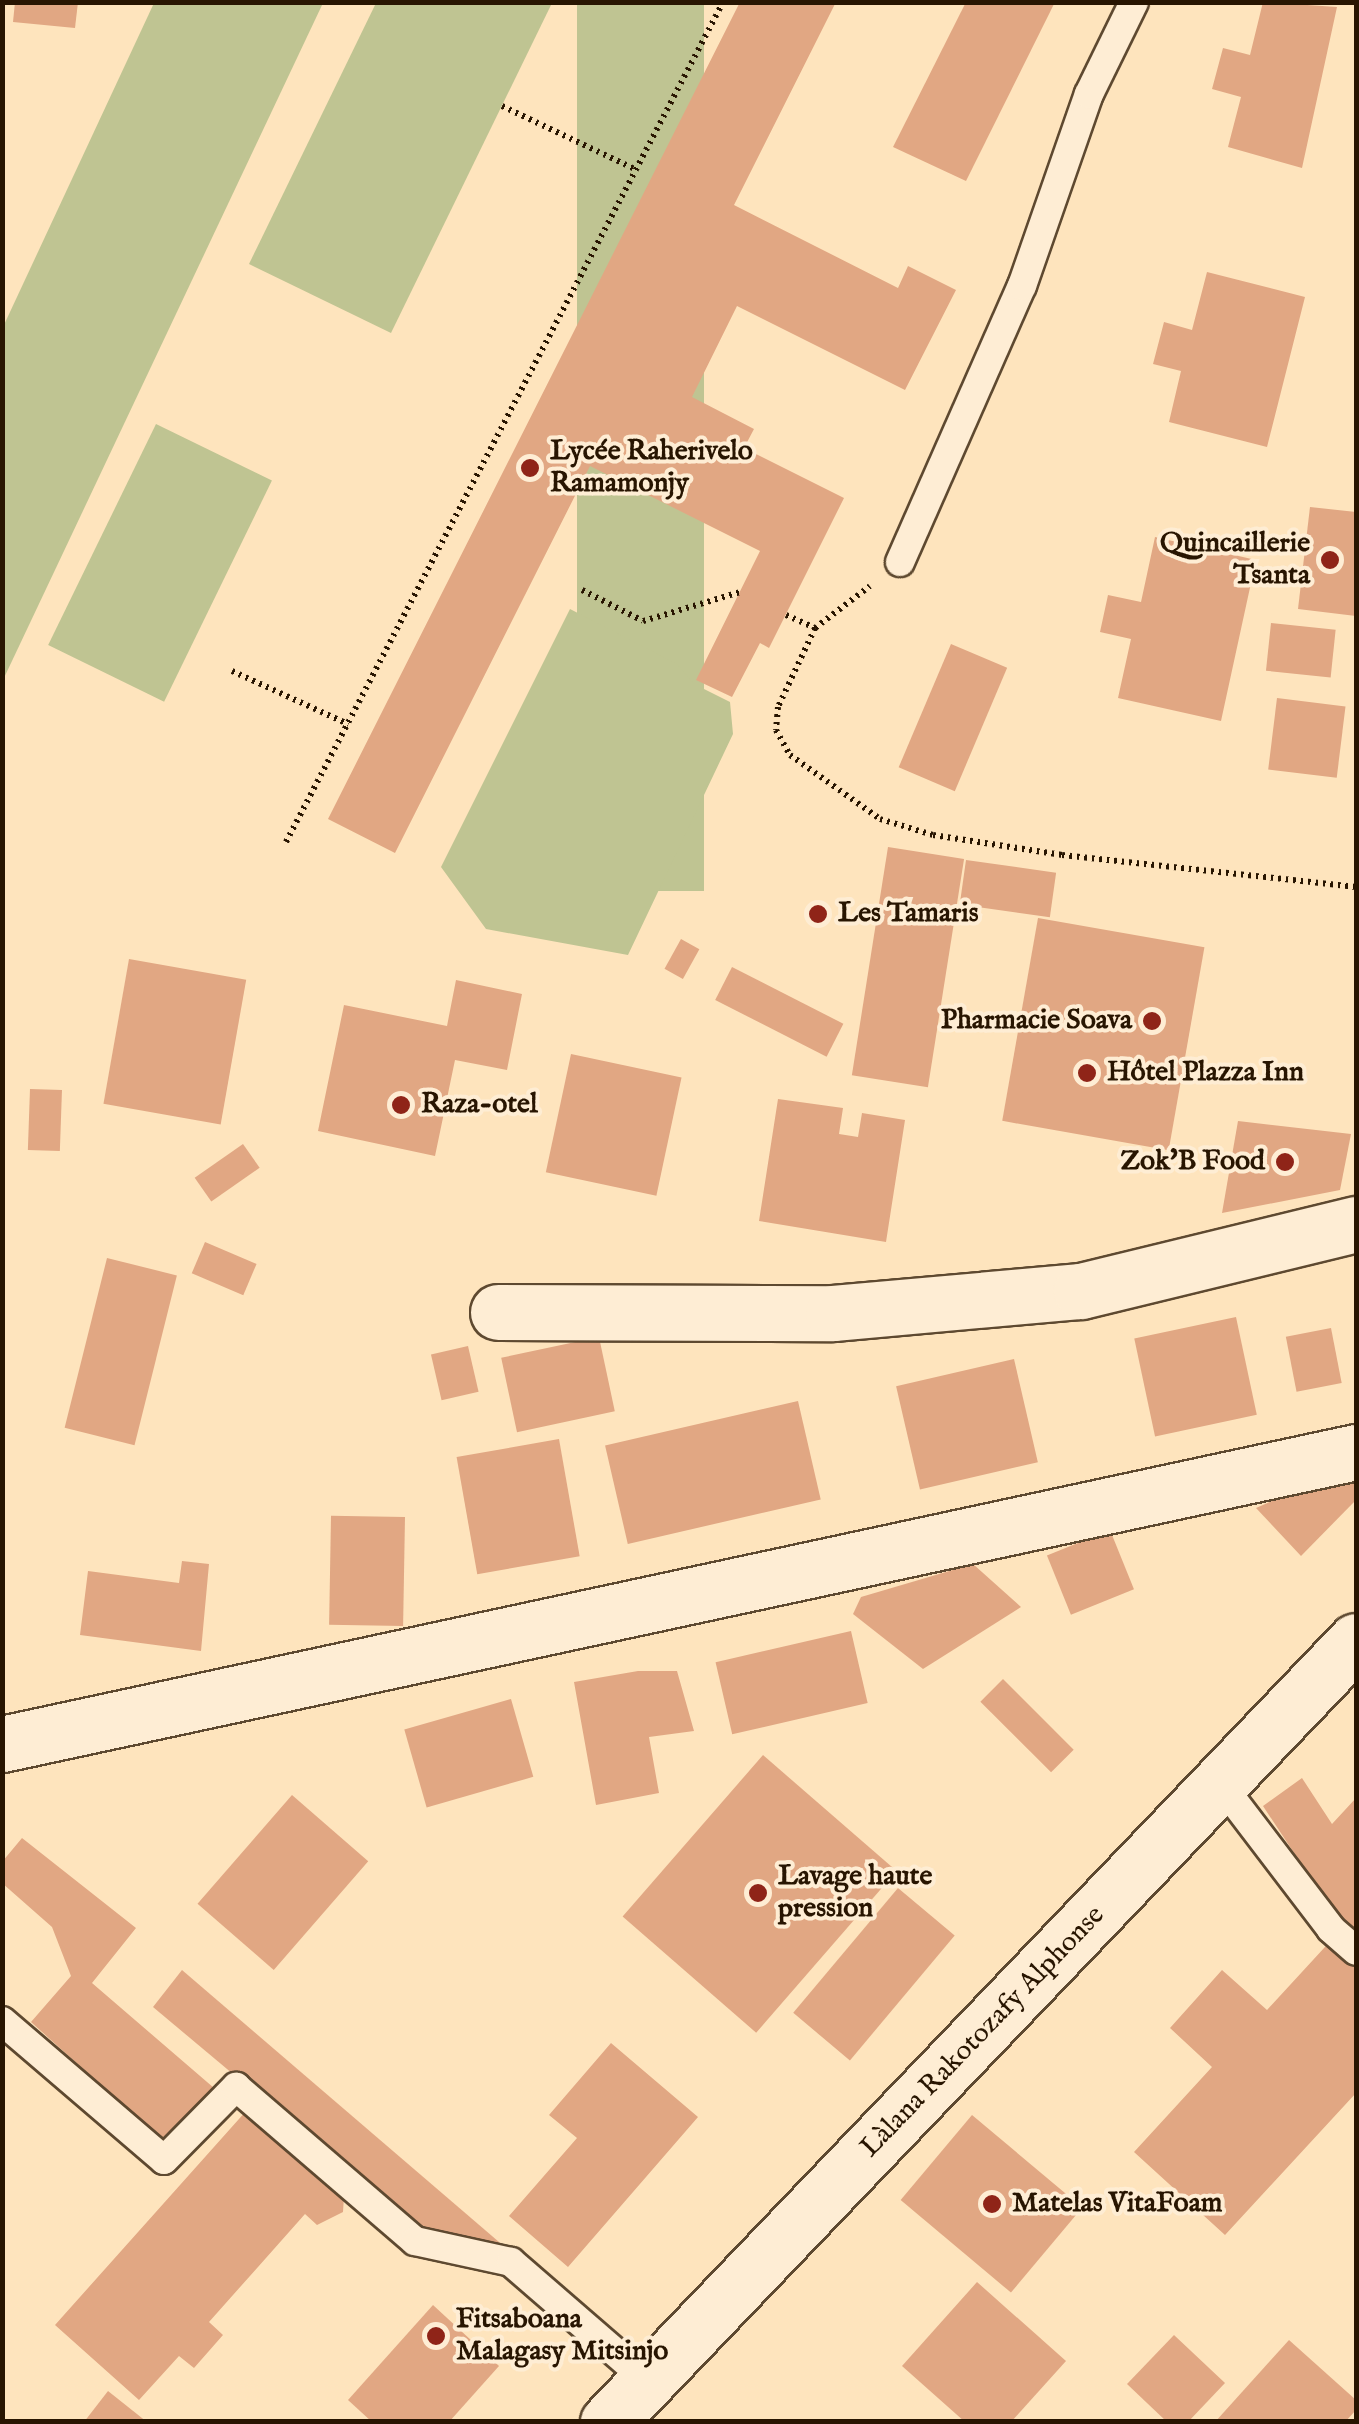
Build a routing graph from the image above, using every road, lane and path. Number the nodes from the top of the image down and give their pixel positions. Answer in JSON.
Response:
{"nodes":[{"id":1,"x":723,"y":2,"type":"edge"},
{"id":2,"x":1134,"y":2,"type":"edge"},
{"id":3,"x":502,"y":106,"type":"dead end"},
{"id":4,"x":637,"y":170,"type":"junction"},
{"id":5,"x":900,"y":562,"type":"joint"},
{"id":6,"x":582,"y":590,"type":"dead end"},
{"id":7,"x":740,"y":592,"type":"dead end"},
{"id":8,"x":786,"y":615,"type":"dead end"},
{"id":9,"x":816,"y":628,"type":"junction"},
{"id":10,"x":232,"y":670,"type":"dead end"},
{"id":11,"x":348,"y":724,"type":"junction"},
{"id":12,"x":286,"y":842,"type":"dead end"},
{"id":13,"x":1356,"y":887,"type":"edge"},
{"id":14,"x":1356,"y":1224,"type":"edge"},
{"id":15,"x":498,"y":1312,"type":"dead end"},
{"id":16,"x":1356,"y":1452,"type":"edge"},
{"id":17,"x":1356,"y":1640,"type":"edge"},
{"id":18,"x":2,"y":1744,"type":"edge"},
{"id":19,"x":1222,"y":1787,"type":"junction"},
{"id":20,"x":1356,"y":1951,"type":"edge"},
{"id":21,"x":2,"y":2020,"type":"edge"},
{"id":22,"x":646,"y":2379,"type":"junction"},
{"id":23,"x":608,"y":2422,"type":"edge"}],
"edges":[{"from":1,"to":4,"type":"path"},
{"from":2,"to":5,"type":"lane"},
{"from":3,"to":4,"type":"path"},
{"from":4,"to":11,"type":"path"},
{"from":5,"to":9,"type":"path"},
{"from":6,"to":7,"type":"path"},
{"from":8,"to":9,"type":"path"},
{"from":9,"to":13,"type":"path"},
{"from":10,"to":11,"type":"path"},
{"from":11,"to":12,"type":"path"},
{"from":14,"to":15,"type":"street"},
{"from":16,"to":18,"type":"street"},
{"from":17,"to":19,"type":"street","name":"Làlana Rakotozafy Alphonse"},
{"from":19,"to":20,"type":"lane"},
{"from":19,"to":22,"type":"street","name":"Làlana Rakotozafy Alphonse"},
{"from":21,"to":22,"type":"lane"},
{"from":22,"to":23,"type":"street","name":"Làlana Rakotozafy Alphonse"}]}
